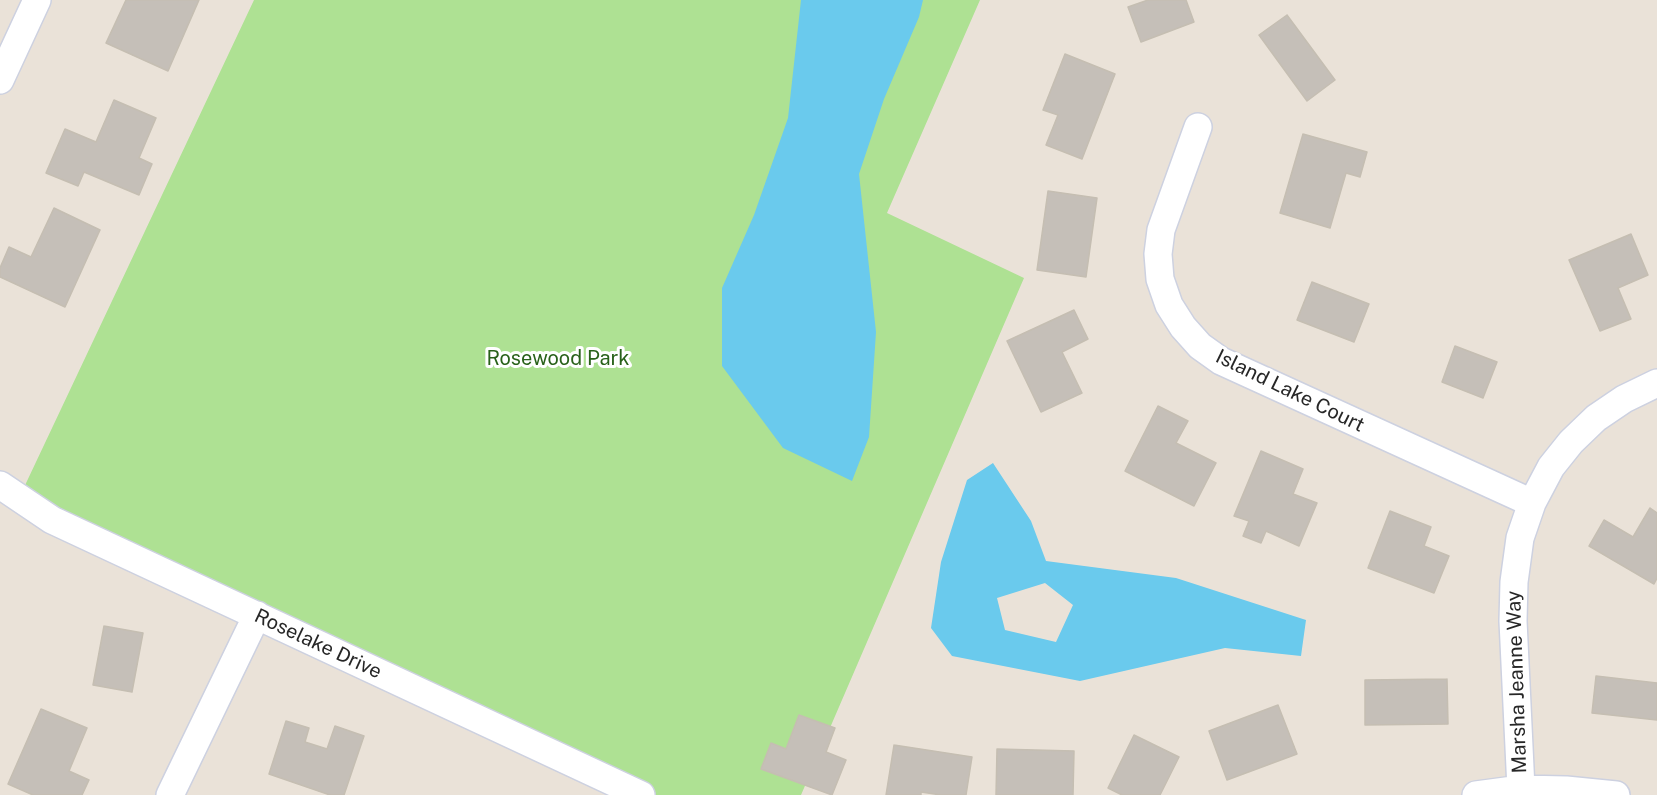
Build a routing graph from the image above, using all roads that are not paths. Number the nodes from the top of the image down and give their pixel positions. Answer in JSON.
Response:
{"nodes":[{"id":1,"x":37,"y":0,"type":"edge"},
{"id":2,"x":0,"y":80,"type":"edge"},
{"id":3,"x":1198,"y":127,"type":"dead end"},
{"id":4,"x":1657,"y":383,"type":"edge"},
{"id":5,"x":0,"y":484,"type":"edge"},
{"id":6,"x":1532,"y":503,"type":"junction"},
{"id":7,"x":257,"y":615,"type":"junction"},
{"id":8,"x":1521,"y":789,"type":"junction"},
{"id":9,"x":170,"y":795,"type":"edge"},
{"id":10,"x":641,"y":795,"type":"edge"},
{"id":11,"x":1476,"y":795,"type":"edge"},
{"id":12,"x":1616,"y":795,"type":"edge"}],
"edges":[{"from":1,"to":2,"type":"street"},
{"from":3,"to":6,"type":"street","name":"Island Lake Court"},
{"from":4,"to":6,"type":"street","name":"Marsha Jeanne Way"},
{"from":5,"to":7,"type":"street","name":"Roselake Drive"},
{"from":6,"to":8,"type":"street","name":"Marsha Jeanne Way"},
{"from":7,"to":9,"type":"street"},
{"from":7,"to":10,"type":"street","name":"Roselake Drive"},
{"from":8,"to":11,"type":"street"},
{"from":8,"to":12,"type":"street"}]}
